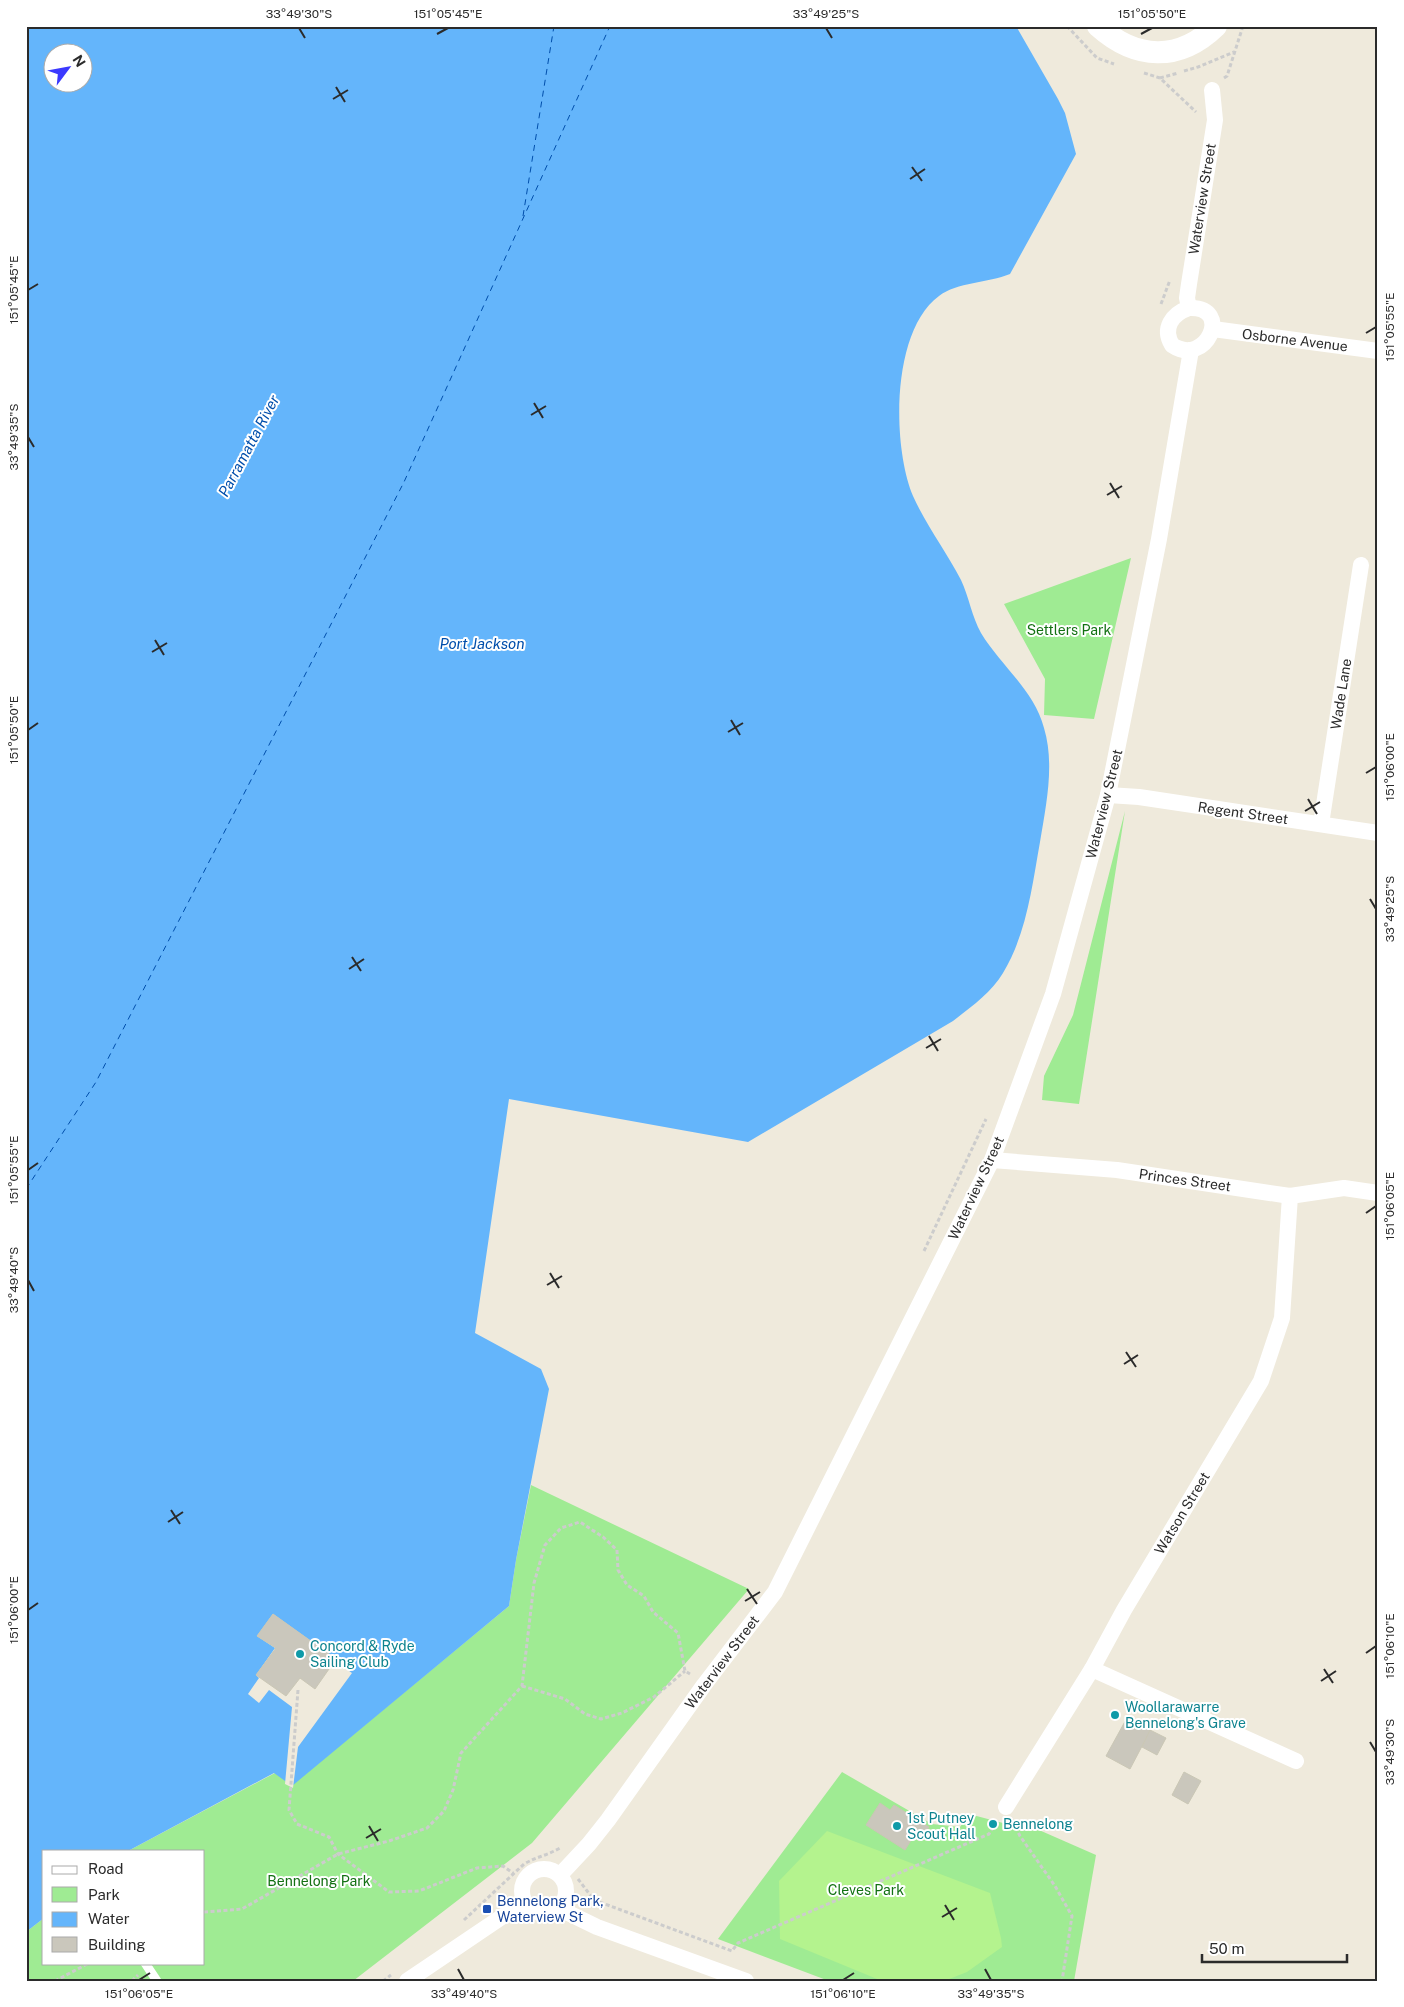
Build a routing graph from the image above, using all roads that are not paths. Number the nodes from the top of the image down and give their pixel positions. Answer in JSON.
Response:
{"nodes":[{"id":1,"x":1098,"y":26,"type":"edge"},
{"id":2,"x":1216,"y":26,"type":"edge"},
{"id":3,"x":1212,"y":90,"type":"road end"},
{"id":4,"x":1189,"y":308,"type":"junction"},
{"id":5,"x":1213,"y":329,"type":"junction"},
{"id":6,"x":1191,"y":350,"type":"junction"},
{"id":7,"x":1378,"y":351,"type":"edge"},
{"id":8,"x":1361,"y":565,"type":"dead end"},
{"id":9,"x":1108,"y":795,"type":"junction"},
{"id":10,"x":1321,"y":824,"type":"junction"},
{"id":11,"x":1378,"y":833,"type":"edge"},
{"id":12,"x":992,"y":1160,"type":"junction"},
{"id":13,"x":1378,"y":1193,"type":"edge"},
{"id":14,"x":1290,"y":1196,"type":"junction"},
{"id":15,"x":1092,"y":1669,"type":"junction"},
{"id":16,"x":1296,"y":1762,"type":"dead end"},
{"id":17,"x":1006,"y":1807,"type":"road end"},
{"id":18,"x":563,"y":1871,"type":"junction"},
{"id":19,"x":524,"y":1902,"type":"junction"},
{"id":20,"x":558,"y":1908,"type":"junction"},
{"id":21,"x":146,"y":1964,"type":"edge"},
{"id":22,"x":401,"y":1976,"type":"edge"},
{"id":23,"x":157,"y":1981,"type":"edge"},
{"id":24,"x":746,"y":1981,"type":"edge"}],
"edges":[{"from":1,"to":2,"type":"main road"},
{"from":3,"to":4,"type":"street","name":"Waterview Street"},
{"from":4,"to":5,"type":"street"},
{"from":4,"to":6,"type":"street"},
{"from":5,"to":6,"type":"street"},
{"from":5,"to":7,"type":"street","name":"Osborne Avenue"},
{"from":6,"to":9,"type":"street","name":"Waterview Street"},
{"from":8,"to":10,"type":"street","name":"Wade Lane"},
{"from":9,"to":10,"type":"street","name":"Regent Street"},
{"from":9,"to":12,"type":"street","name":"Waterview Street"},
{"from":10,"to":11,"type":"street","name":"Regent Street"},
{"from":12,"to":14,"type":"street","name":"Princes Street"},
{"from":12,"to":18,"type":"street","name":"Waterview Street"},
{"from":13,"to":14,"type":"street","name":"Princes Street"},
{"from":14,"to":15,"type":"street","name":"Watson Street"},
{"from":15,"to":16,"type":"street"},
{"from":15,"to":17,"type":"street","name":"Watson Street"},
{"from":18,"to":19,"type":"street"},
{"from":18,"to":20,"type":"street"},
{"from":19,"to":20,"type":"street"},
{"from":19,"to":22,"type":"street"},
{"from":20,"to":24,"type":"street"},
{"from":21,"to":23,"type":"lane"}]}
